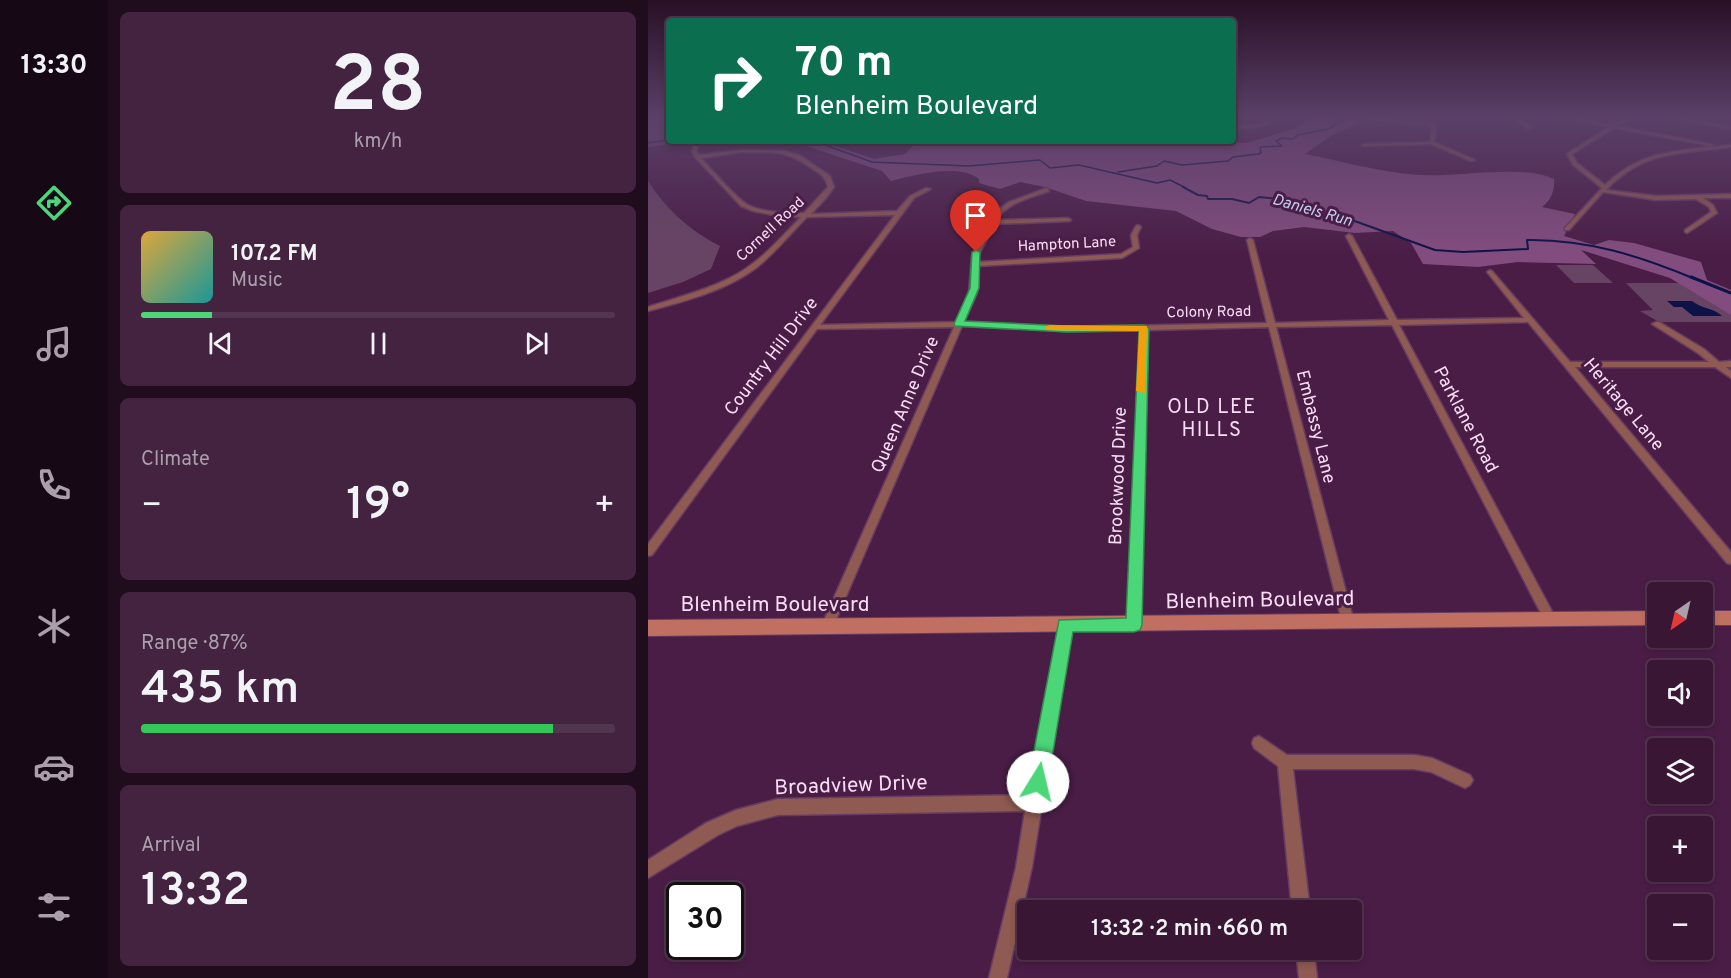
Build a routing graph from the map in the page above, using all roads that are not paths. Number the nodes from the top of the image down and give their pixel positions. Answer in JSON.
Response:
{"nodes":[{"id":1,"x":702,"y":163,"type":"edge"},
{"id":2,"x":807,"y":163,"type":"edge"},
{"id":3,"x":1574,"y":163,"type":"edge"},
{"id":4,"x":1638,"y":163,"type":"edge"},
{"id":5,"x":928,"y":189,"type":"dead end"},
{"id":6,"x":1604,"y":189,"type":"junction"},
{"id":7,"x":1047,"y":190,"type":"dead end"},
{"id":8,"x":1731,"y":196,"type":"edge"},
{"id":9,"x":1696,"y":197,"type":"junction"},
{"id":10,"x":900,"y":213,"type":"junction"},
{"id":11,"x":807,"y":214,"type":"junction"},
{"id":12,"x":1068,"y":220,"type":"dead end"},
{"id":13,"x":993,"y":222,"type":"junction"},
{"id":14,"x":1138,"y":227,"type":"dead end"},
{"id":15,"x":1567,"y":229,"type":"dead end"},
{"id":16,"x":1687,"y":231,"type":"dead end"},
{"id":17,"x":1349,"y":236,"type":"dead end"},
{"id":18,"x":1250,"y":240,"type":"dead end"},
{"id":19,"x":974,"y":264,"type":"junction"},
{"id":20,"x":1490,"y":272,"type":"dead end"},
{"id":21,"x":648,"y":309,"type":"edge"},
{"id":22,"x":1530,"y":320,"type":"junction"},
{"id":23,"x":1395,"y":323,"type":"junction"},
{"id":24,"x":959,"y":324,"type":"junction"},
{"id":25,"x":1656,"y":324,"type":"dead end"},
{"id":26,"x":1272,"y":325,"type":"junction"},
{"id":27,"x":816,"y":327,"type":"junction"},
{"id":28,"x":1144,"y":328,"type":"junction"},
{"id":29,"x":1568,"y":364,"type":"junction"},
{"id":30,"x":1718,"y":364,"type":"junction"},
{"id":31,"x":1731,"y":364,"type":"edge"},
{"id":32,"x":1731,"y":375,"type":"edge"},
{"id":33,"x":648,"y":552,"type":"edge"},
{"id":34,"x":1731,"y":560,"type":"edge"},
{"id":35,"x":1647,"y":618,"type":"edge"},
{"id":36,"x":1713,"y":618,"type":"edge"},
{"id":37,"x":1731,"y":618,"type":"edge"},
{"id":38,"x":1550,"y":619,"type":"junction"},
{"id":39,"x":1348,"y":622,"type":"junction"},
{"id":40,"x":1065,"y":625,"type":"junction"},
{"id":41,"x":1134,"y":625,"type":"junction"},
{"id":42,"x":827,"y":627,"type":"junction"},
{"id":43,"x":648,"y":628,"type":"edge"},
{"id":44,"x":1259,"y":742,"type":"dead end"},
{"id":45,"x":1285,"y":762,"type":"junction"},
{"id":46,"x":1465,"y":780,"type":"dead end"},
{"id":47,"x":1034,"y":803,"type":"junction"},
{"id":48,"x":648,"y":870,"type":"edge"},
{"id":49,"x":1300,"y":900,"type":"edge"},
{"id":50,"x":1306,"y":960,"type":"edge"},
{"id":51,"x":998,"y":978,"type":"edge"},
{"id":52,"x":1308,"y":978,"type":"edge"}],
"edges":[{"from":1,"to":11,"type":"street"},
{"from":2,"to":11,"type":"street","name":"Cornell Road"},
{"from":3,"to":6,"type":"street"},
{"from":4,"to":6,"type":"street"},
{"from":5,"to":10,"type":"street","name":"Country Hill Drive"},
{"from":6,"to":9,"type":"street"},
{"from":6,"to":15,"type":"street"},
{"from":7,"to":13,"type":"street","name":"Queen Anne Drive"},
{"from":8,"to":9,"type":"street"},
{"from":9,"to":16,"type":"street"},
{"from":10,"to":11,"type":"street"},
{"from":10,"to":27,"type":"street","name":"Country Hill Drive"},
{"from":11,"to":21,"type":"street","name":"Cornell Road"},
{"from":12,"to":13,"type":"street"},
{"from":13,"to":19,"type":"street","name":"Queen Anne Drive"},
{"from":14,"to":19,"type":"street","name":"Hampton Lane"},
{"from":17,"to":23,"type":"street","name":"Parklane Road"},
{"from":18,"to":26,"type":"street","name":"Embassy Lane"},
{"from":19,"to":24,"type":"street","name":"Queen Anne Drive"},
{"from":20,"to":22,"type":"street","name":"Heritage Lane"},
{"from":22,"to":23,"type":"street","name":"Colony Road"},
{"from":22,"to":29,"type":"street","name":"Heritage Lane"},
{"from":23,"to":26,"type":"street","name":"Colony Road"},
{"from":23,"to":38,"type":"street","name":"Parklane Road"},
{"from":24,"to":27,"type":"street","name":"Colony Road"},
{"from":24,"to":28,"type":"street","name":"Colony Road"},
{"from":24,"to":42,"type":"street","name":"Queen Anne Drive"},
{"from":25,"to":30,"type":"street"},
{"from":26,"to":28,"type":"street","name":"Colony Road"},
{"from":26,"to":39,"type":"street","name":"Embassy Lane"},
{"from":27,"to":33,"type":"street","name":"Country Hill Drive"},
{"from":28,"to":41,"type":"street","name":"Brookwood Drive"},
{"from":29,"to":30,"type":"street"},
{"from":29,"to":34,"type":"street","name":"Heritage Lane"},
{"from":30,"to":31,"type":"street"},
{"from":30,"to":32,"type":"street"},
{"from":35,"to":38,"type":"main road","name":"Blenheim Boulevard"},
{"from":36,"to":37,"type":"main road"},
{"from":38,"to":39,"type":"main road","name":"Blenheim Boulevard"},
{"from":39,"to":41,"type":"main road","name":"Blenheim Boulevard"},
{"from":40,"to":41,"type":"main road","name":"Blenheim Boulevard"},
{"from":40,"to":42,"type":"main road","name":"Blenheim Boulevard"},
{"from":40,"to":47,"type":"street"},
{"from":42,"to":43,"type":"main road","name":"Blenheim Boulevard"},
{"from":44,"to":45,"type":"street"},
{"from":45,"to":46,"type":"street"},
{"from":45,"to":49,"type":"street"},
{"from":47,"to":48,"type":"street","name":"Broadview Drive"},
{"from":47,"to":51,"type":"street"},
{"from":50,"to":52,"type":"street"}]}
